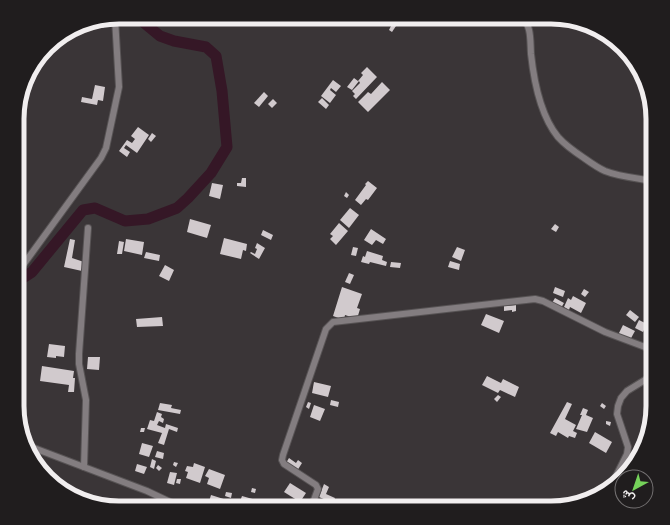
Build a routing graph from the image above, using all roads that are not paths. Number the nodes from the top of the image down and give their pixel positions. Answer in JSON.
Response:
{"nodes":[{"id":1,"x":115,"y":24,"type":"edge"},
{"id":2,"x":528,"y":24,"type":"edge"},
{"id":3,"x":646,"y":180,"type":"edge"},
{"id":4,"x":88,"y":228,"type":"dead end"},
{"id":5,"x":24,"y":264,"type":"edge"},
{"id":6,"x":646,"y":347,"type":"edge"},
{"id":7,"x":646,"y":379,"type":"edge"},
{"id":8,"x":34,"y":448,"type":"edge"},
{"id":9,"x":84,"y":467,"type":"junction"},
{"id":10,"x":617,"y":474,"type":"edge"},
{"id":11,"x":164,"y":501,"type":"edge"},
{"id":12,"x":314,"y":501,"type":"edge"}],
"edges":[{"from":1,"to":5,"type":"street"},
{"from":2,"to":3,"type":"street"},
{"from":4,"to":9,"type":"street"},
{"from":6,"to":12,"type":"street"},
{"from":7,"to":10,"type":"street"},
{"from":8,"to":9,"type":"street"},
{"from":9,"to":11,"type":"street"}]}
